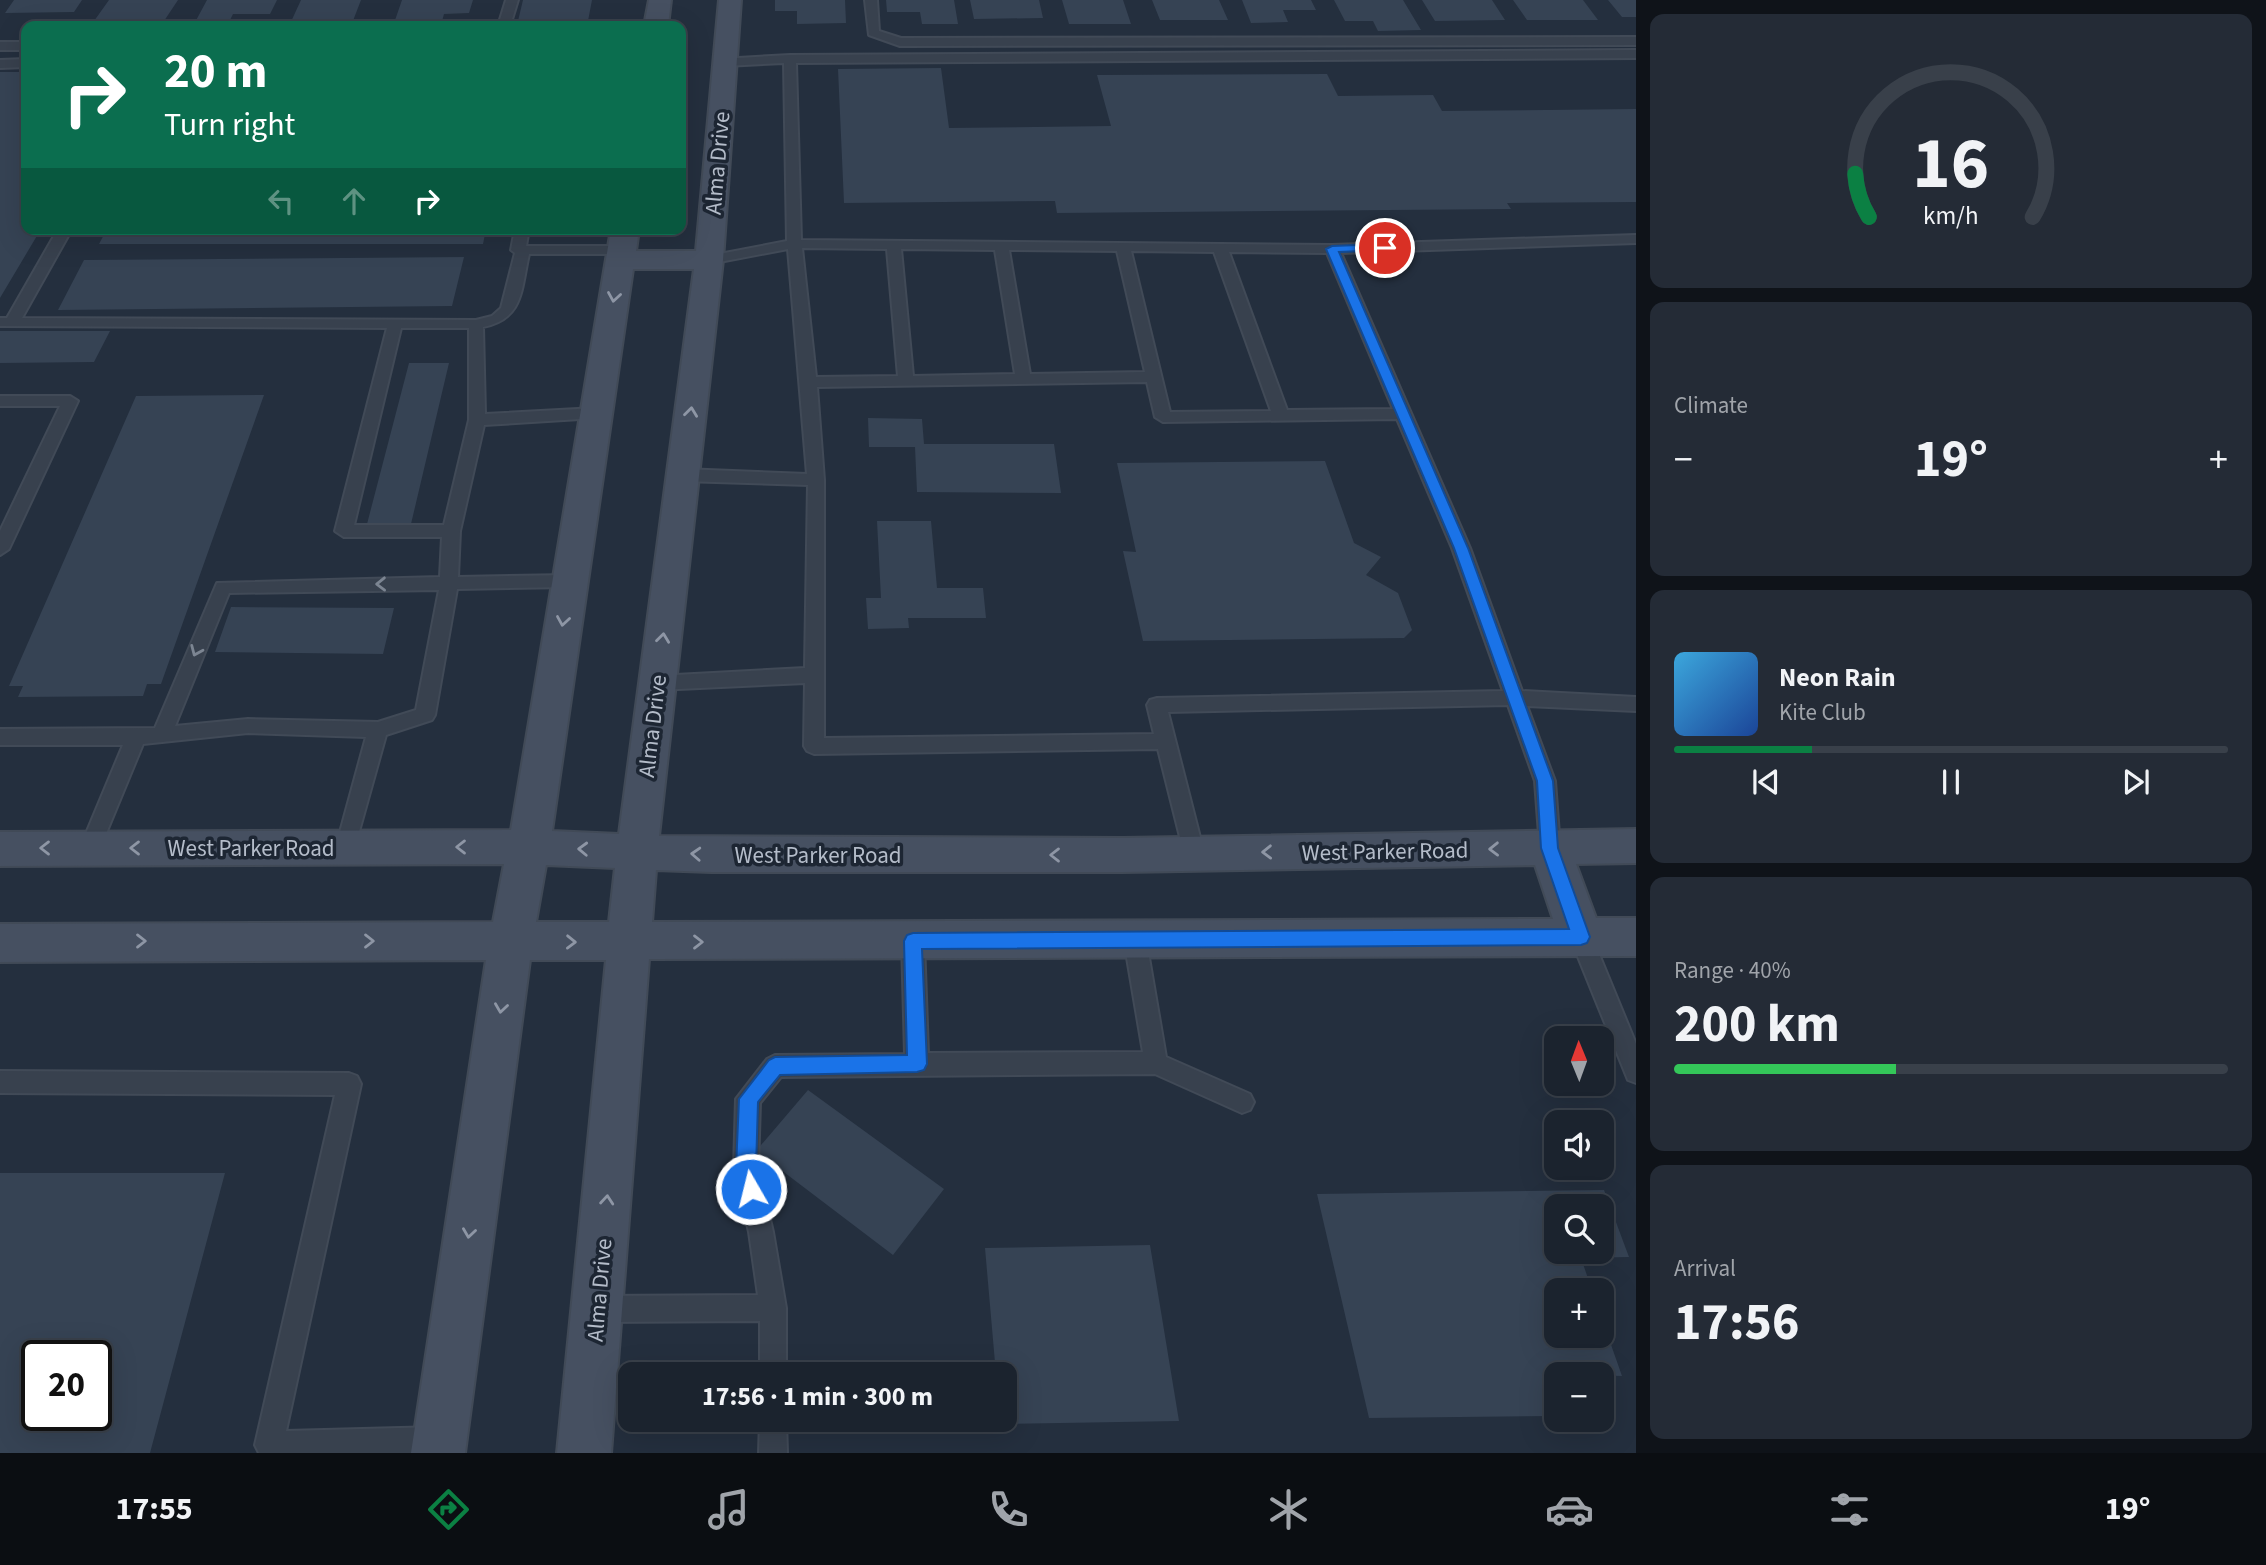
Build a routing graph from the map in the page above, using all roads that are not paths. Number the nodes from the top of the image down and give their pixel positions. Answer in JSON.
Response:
{"nodes":[{"id":1,"x":512,"y":0,"type":"edge"},
{"id":2,"x":660,"y":0,"type":"edge"},
{"id":3,"x":730,"y":0,"type":"edge"},
{"id":4,"x":871,"y":0,"type":"edge"},
{"id":5,"x":506,"y":21,"type":"edge"},
{"id":6,"x":657,"y":21,"type":"edge"},
{"id":7,"x":1636,"y":41,"type":"edge"},
{"id":8,"x":0,"y":46,"type":"edge"},
{"id":9,"x":21,"y":46,"type":"edge"},
{"id":10,"x":1636,"y":54,"type":"edge"},
{"id":11,"x":790,"y":59,"type":"junction"},
{"id":12,"x":725,"y":62,"type":"junction"},
{"id":13,"x":0,"y":64,"type":"edge"},
{"id":14,"x":21,"y":64,"type":"edge"},
{"id":15,"x":61,"y":235,"type":"edge"},
{"id":16,"x":521,"y":235,"type":"edge"},
{"id":17,"x":1636,"y":239,"type":"edge"},
{"id":18,"x":794,"y":244,"type":"junction"},
{"id":19,"x":894,"y":245,"type":"junction"},
{"id":20,"x":622,"y":246,"type":"edge"},
{"id":21,"x":1001,"y":246,"type":"junction"},
{"id":22,"x":1123,"y":247,"type":"junction"},
{"id":23,"x":1220,"y":248,"type":"junction"},
{"id":24,"x":1332,"y":249,"type":"junction"},
{"id":25,"x":523,"y":250,"type":"junction"},
{"id":26,"x":709,"y":260,"type":"junction"},
{"id":27,"x":6,"y":322,"type":"edge"},
{"id":28,"x":395,"y":324,"type":"junction"},
{"id":29,"x":477,"y":324,"type":"junction"},
{"id":30,"x":1154,"y":377,"type":"junction"},
{"id":31,"x":1023,"y":378,"type":"junction"},
{"id":32,"x":906,"y":379,"type":"junction"},
{"id":33,"x":809,"y":382,"type":"junction"},
{"id":34,"x":0,"y":401,"type":"edge"},
{"id":35,"x":596,"y":413,"type":"junction"},
{"id":36,"x":1403,"y":414,"type":"junction"},
{"id":37,"x":1281,"y":416,"type":"junction"},
{"id":38,"x":477,"y":420,"type":"junction"},
{"id":39,"x":683,"y":475,"type":"junction"},
{"id":40,"x":816,"y":480,"type":"junction"},
{"id":41,"x":451,"y":531,"type":"junction"},
{"id":42,"x":0,"y":549,"type":"edge"},
{"id":43,"x":569,"y":581,"type":"junction"},
{"id":44,"x":449,"y":583,"type":"junction"},
{"id":45,"x":815,"y":675,"type":"junction"},
{"id":46,"x":657,"y":683,"type":"junction"},
{"id":47,"x":1515,"y":698,"type":"junction"},
{"id":48,"x":1636,"y":704,"type":"edge"},
{"id":49,"x":378,"y":730,"type":"junction"},
{"id":50,"x":162,"y":734,"type":"junction"},
{"id":51,"x":0,"y":737,"type":"edge"},
{"id":52,"x":136,"y":737,"type":"junction"},
{"id":53,"x":1167,"y":741,"type":"junction"},
{"id":54,"x":1636,"y":846,"type":"edge"},
{"id":55,"x":529,"y":847,"type":"junction"},
{"id":56,"x":90,"y":848,"type":"junction"},
{"id":57,"x":346,"y":848,"type":"junction"},
{"id":58,"x":1550,"y":848,"type":"junction"},
{"id":59,"x":0,"y":849,"type":"edge"},
{"id":60,"x":637,"y":851,"type":"junction"},
{"id":61,"x":1194,"y":853,"type":"junction"},
{"id":62,"x":1581,"y":937,"type":"junction"},
{"id":63,"x":1636,"y":937,"type":"edge"},
{"id":64,"x":511,"y":940,"type":"junction"},
{"id":65,"x":1135,"y":940,"type":"junction"},
{"id":66,"x":913,"y":941,"type":"junction"},
{"id":67,"x":630,"y":943,"type":"junction"},
{"id":68,"x":1,"y":947,"type":"edge"},
{"id":69,"x":1156,"y":1063,"type":"junction"},
{"id":70,"x":917,"y":1064,"type":"junction"},
{"id":71,"x":1636,"y":1072,"type":"edge"},
{"id":72,"x":0,"y":1082,"type":"edge"},
{"id":73,"x":1241,"y":1102,"type":"dead end"},
{"id":74,"x":597,"y":1308,"type":"junction"},
{"id":75,"x":773,"y":1308,"type":"junction"},
{"id":76,"x":773,"y":1362,"type":"edge"},
{"id":77,"x":773,"y":1432,"type":"edge"},
{"id":78,"x":438,"y":1446,"type":"edge"},
{"id":79,"x":268,"y":1449,"type":"edge"},
{"id":80,"x":584,"y":1453,"type":"edge"},
{"id":81,"x":773,"y":1453,"type":"edge"}],
"edges":[{"from":1,"to":5,"type":"lane"},
{"from":2,"to":6,"type":"main road"},
{"from":3,"to":12,"type":"main road","name":"Alma Drive"},
{"from":4,"to":7,"type":"lane"},
{"from":8,"to":9,"type":"lane"},
{"from":10,"to":11,"type":"lane"},
{"from":11,"to":12,"type":"lane"},
{"from":11,"to":18,"type":"lane"},
{"from":12,"to":26,"type":"main road","name":"Alma Drive"},
{"from":13,"to":14,"type":"lane"},
{"from":15,"to":27,"type":"lane"},
{"from":16,"to":25,"type":"lane"},
{"from":17,"to":24,"type":"lane"},
{"from":18,"to":19,"type":"lane"},
{"from":18,"to":26,"type":"lane"},
{"from":18,"to":33,"type":"lane"},
{"from":19,"to":21,"type":"lane"},
{"from":19,"to":32,"type":"lane"},
{"from":20,"to":25,"type":"lane"},
{"from":20,"to":26,"type":"main road"},
{"from":20,"to":35,"type":"main road","one_way":true},
{"from":21,"to":22,"type":"lane"},
{"from":21,"to":31,"type":"lane"},
{"from":22,"to":23,"type":"lane"},
{"from":22,"to":30,"type":"lane"},
{"from":23,"to":24,"type":"lane"},
{"from":23,"to":37,"type":"lane"},
{"from":24,"to":36,"type":"lane"},
{"from":25,"to":29,"type":"lane"},
{"from":39,"to":26,"type":"main road","name":"Alma Drive","one_way":true},
{"from":27,"to":28,"type":"lane"},
{"from":28,"to":29,"type":"lane"},
{"from":28,"to":41,"type":"lane"},
{"from":29,"to":38,"type":"lane"},
{"from":30,"to":31,"type":"lane"},
{"from":30,"to":37,"type":"lane"},
{"from":31,"to":32,"type":"lane"},
{"from":32,"to":33,"type":"lane"},
{"from":33,"to":40,"type":"lane"},
{"from":34,"to":42,"type":"lane"},
{"from":35,"to":38,"type":"lane"},
{"from":35,"to":43,"type":"main road"},
{"from":36,"to":37,"type":"lane"},
{"from":36,"to":47,"type":"lane"},
{"from":38,"to":41,"type":"lane"},
{"from":39,"to":40,"type":"lane"},
{"from":46,"to":39,"type":"main road","name":"Alma Drive","one_way":true},
{"from":40,"to":45,"type":"lane"},
{"from":41,"to":44,"type":"lane"},
{"from":43,"to":44,"type":"lane"},
{"from":43,"to":55,"type":"main road","one_way":true},
{"from":44,"to":49,"type":"lane"},
{"from":44,"to":50,"type":"lane","one_way":true},
{"from":45,"to":46,"type":"lane"},
{"from":45,"to":53,"type":"lane"},
{"from":46,"to":60,"type":"main road","name":"Alma Drive"},
{"from":47,"to":48,"type":"lane"},
{"from":47,"to":53,"type":"lane"},
{"from":47,"to":58,"type":"lane"},
{"from":49,"to":50,"type":"lane"},
{"from":49,"to":57,"type":"lane"},
{"from":50,"to":52,"type":"lane"},
{"from":51,"to":52,"type":"lane"},
{"from":52,"to":56,"type":"lane"},
{"from":53,"to":61,"type":"lane"},
{"from":54,"to":58,"type":"main road","name":"West Parker Road"},
{"from":55,"to":57,"type":"main road","name":"West Parker Road","one_way":true},
{"from":60,"to":55,"type":"main road","name":"West Parker Road","one_way":true},
{"from":55,"to":64,"type":"main road"},
{"from":57,"to":56,"type":"main road","name":"West Parker Road","one_way":true},
{"from":56,"to":59,"type":"main road","name":"West Parker Road","one_way":true},
{"from":58,"to":61,"type":"main road","name":"West Parker Road","one_way":true},
{"from":58,"to":62,"type":"main road"},
{"from":61,"to":60,"type":"main road","name":"West Parker Road","one_way":true},
{"from":60,"to":67,"type":"main road","name":"Alma Drive"},
{"from":62,"to":63,"type":"main road"},
{"from":62,"to":65,"type":"main road"},
{"from":62,"to":71,"type":"lane"},
{"from":64,"to":67,"type":"main road","one_way":true},
{"from":68,"to":64,"type":"main road","one_way":true},
{"from":64,"to":78,"type":"main road","one_way":true},
{"from":65,"to":66,"type":"main road"},
{"from":65,"to":69,"type":"lane"},
{"from":67,"to":66,"type":"main road","one_way":true},
{"from":66,"to":70,"type":"lane"},
{"from":74,"to":67,"type":"main road","name":"Alma Drive","one_way":true},
{"from":69,"to":70,"type":"lane"},
{"from":69,"to":73,"type":"lane"},
{"from":70,"to":75,"type":"lane"},
{"from":72,"to":79,"type":"lane"},
{"from":74,"to":75,"type":"lane"},
{"from":74,"to":80,"type":"main road","name":"Alma Drive"},
{"from":75,"to":76,"type":"lane"},
{"from":77,"to":81,"type":"lane"},
{"from":78,"to":79,"type":"lane"}]}
